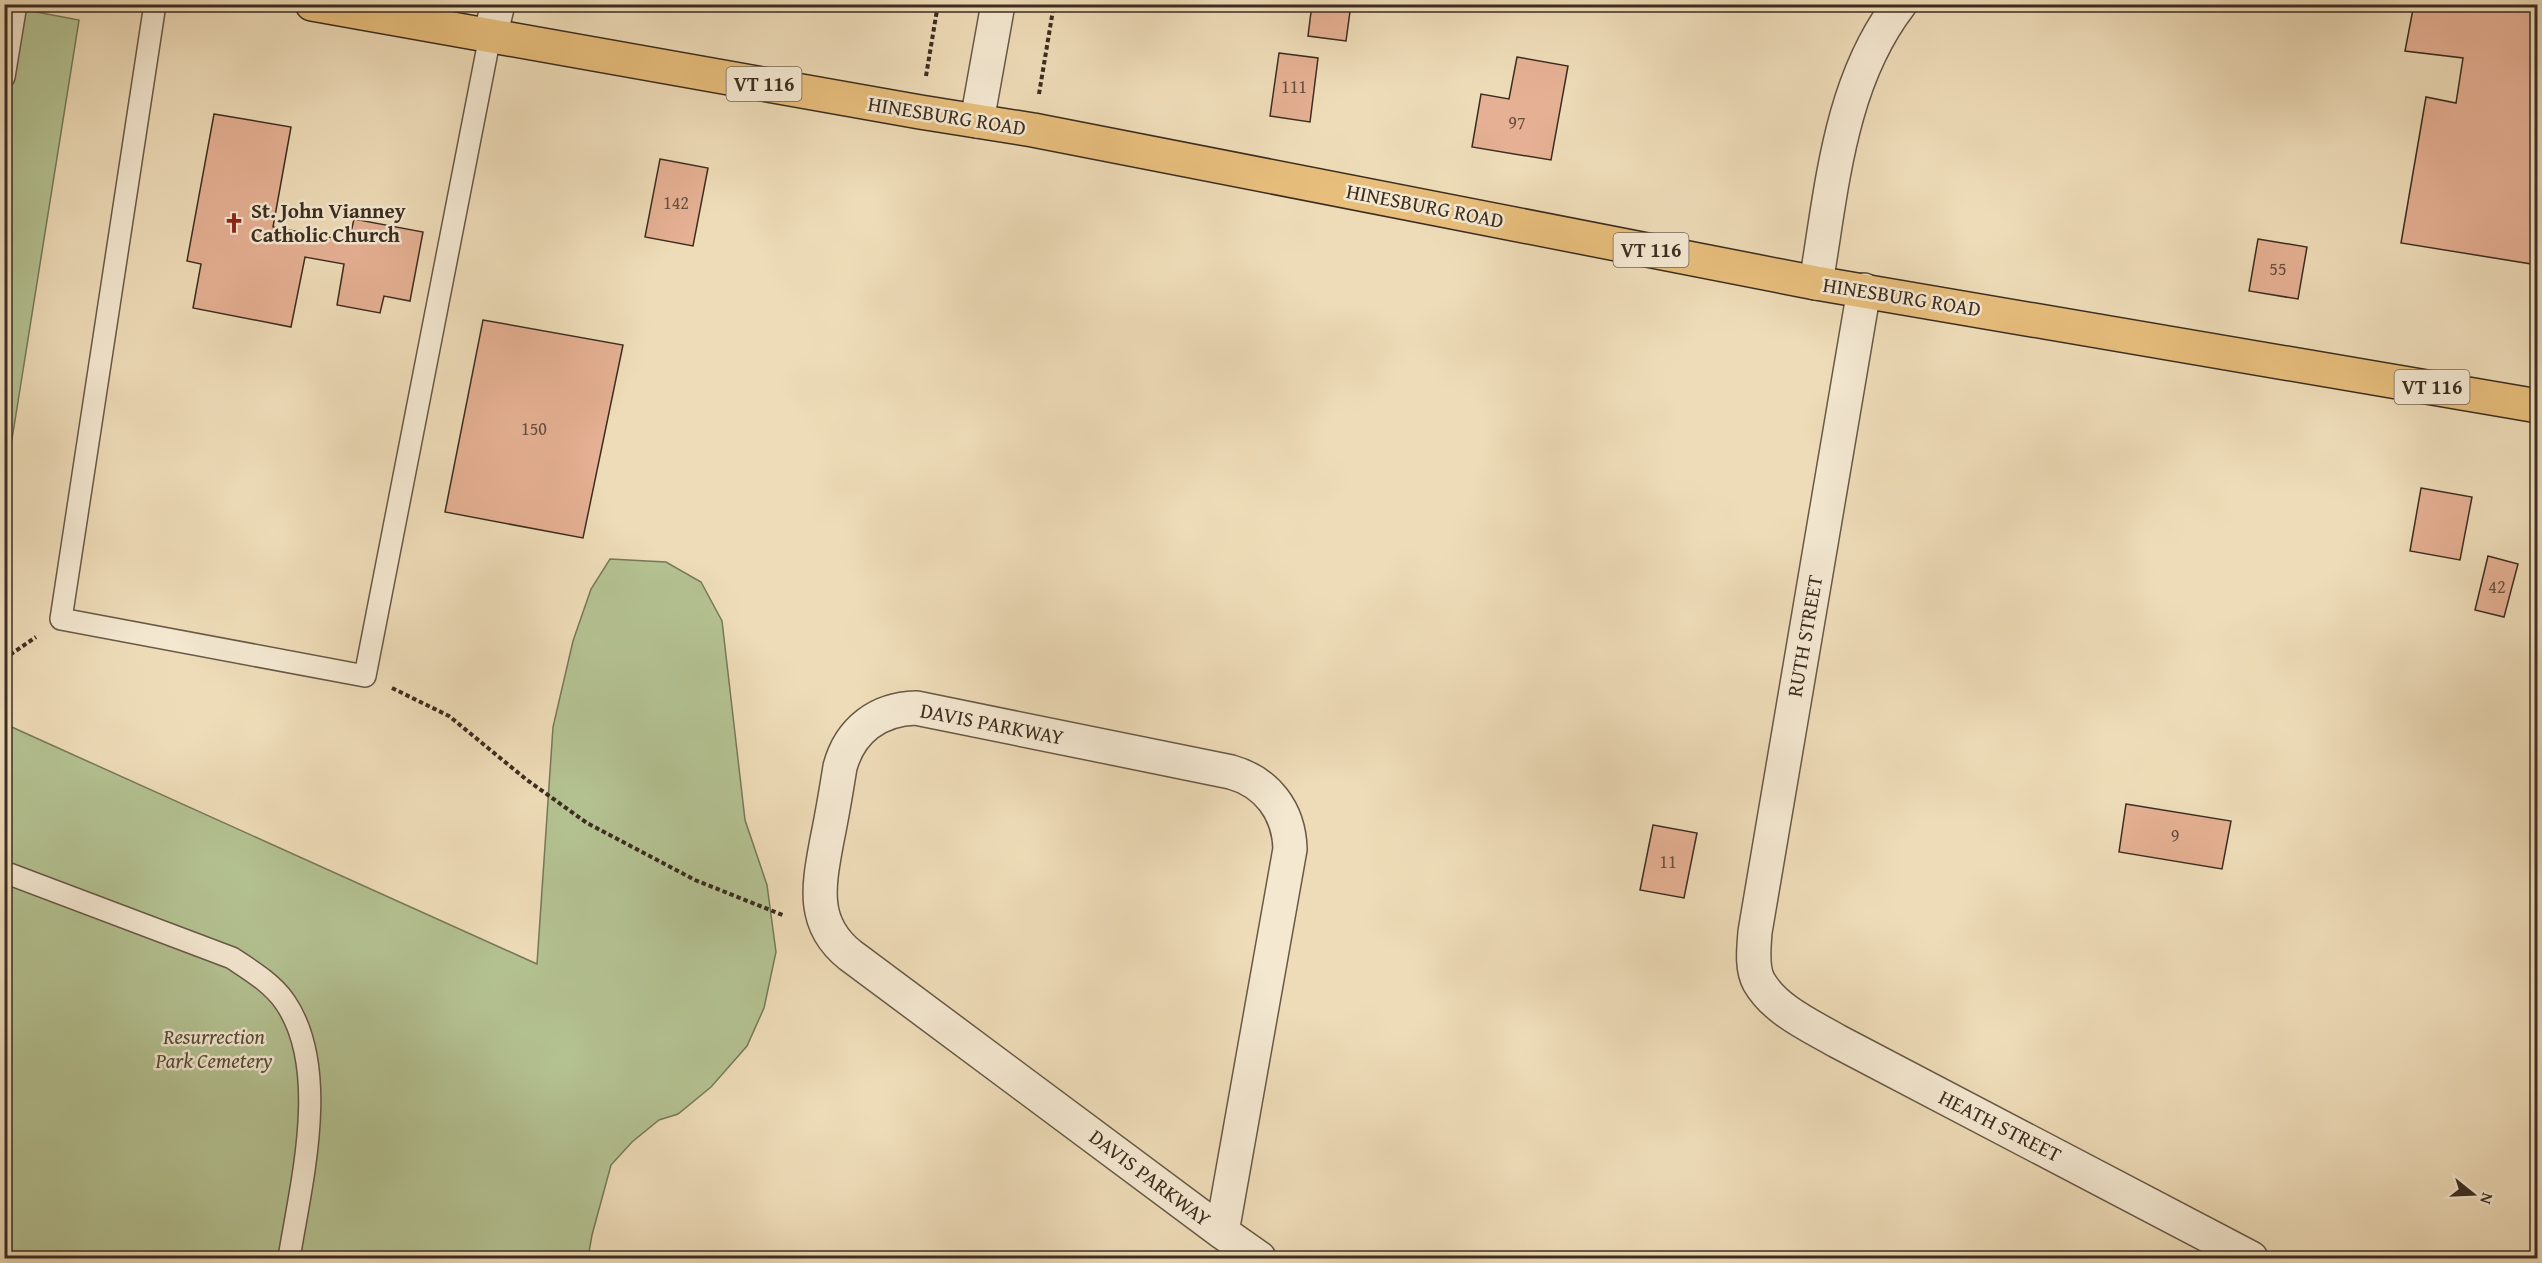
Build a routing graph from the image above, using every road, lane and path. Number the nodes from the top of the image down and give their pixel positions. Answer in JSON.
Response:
{"nodes":[{"id":1,"x":16,"y":4,"type":"edge"},
{"id":2,"x":155,"y":4,"type":"edge"},
{"id":3,"x":312,"y":4,"type":"edge"},
{"id":4,"x":498,"y":4,"type":"edge"},
{"id":5,"x":938,"y":4,"type":"edge"},
{"id":6,"x":998,"y":4,"type":"edge"},
{"id":7,"x":1054,"y":4,"type":"edge"},
{"id":8,"x":1900,"y":4,"type":"edge"},
{"id":9,"x":490,"y":36,"type":"junction"},
{"id":10,"x":4,"y":76,"type":"edge"},
{"id":11,"x":920,"y":112,"type":"junction"},
{"id":12,"x":977,"y":122,"type":"junction"},
{"id":13,"x":1033,"y":130,"type":"junction"},
{"id":14,"x":1816,"y":283,"type":"junction"},
{"id":15,"x":1863,"y":290,"type":"junction"},
{"id":16,"x":2538,"y":405,"type":"edge"},
{"id":17,"x":61,"y":619,"type":"junction"},
{"id":18,"x":4,"y":659,"type":"edge"},
{"id":19,"x":365,"y":676,"type":"junction"},
{"id":20,"x":4,"y":872,"type":"edge"},
{"id":21,"x":826,"y":927,"type":"junction"},
{"id":22,"x":1758,"y":982,"type":"joint"},
{"id":23,"x":1222,"y":1232,"type":"junction"},
{"id":24,"x":289,"y":1258,"type":"edge"},
{"id":25,"x":1259,"y":1258,"type":"edge"},
{"id":26,"x":2251,"y":1258,"type":"edge"}],
"edges":[{"from":1,"to":10,"type":"lane"},
{"from":2,"to":17,"type":"lane"},
{"from":3,"to":9,"type":"main road","name":"HINESBURG ROAD","number":"VT 116"},
{"from":4,"to":9,"type":"street"},
{"from":5,"to":11,"type":"path"},
{"from":6,"to":12,"type":"street"},
{"from":7,"to":13,"type":"path"},
{"from":8,"to":14,"type":"street"},
{"from":9,"to":11,"type":"main road","name":"HINESBURG ROAD","number":"VT 116"},
{"from":9,"to":19,"type":"lane"},
{"from":11,"to":12,"type":"main road","name":"HINESBURG ROAD","number":"VT 116"},
{"from":12,"to":13,"type":"main road","name":"HINESBURG ROAD","number":"VT 116"},
{"from":13,"to":14,"type":"main road","name":"HINESBURG ROAD","number":"VT 116"},
{"from":14,"to":15,"type":"main road","name":"HINESBURG ROAD","number":"VT 116"},
{"from":15,"to":16,"type":"main road","name":"HINESBURG ROAD","number":"VT 116"},
{"from":15,"to":22,"type":"street","name":"RUTH STREET"},
{"from":17,"to":18,"type":"path"},
{"from":17,"to":19,"type":"lane"},
{"from":19,"to":21,"type":"path"},
{"from":20,"to":24,"type":"lane"},
{"from":21,"to":23,"type":"street","name":"DAVIS PARKWAY"},
{"from":21,"to":23,"type":"street","name":"DAVIS PARKWAY"},
{"from":22,"to":26,"type":"street","name":"HEATH STREET"},
{"from":23,"to":25,"type":"street","name":"DAVIS PARKWAY"}]}
